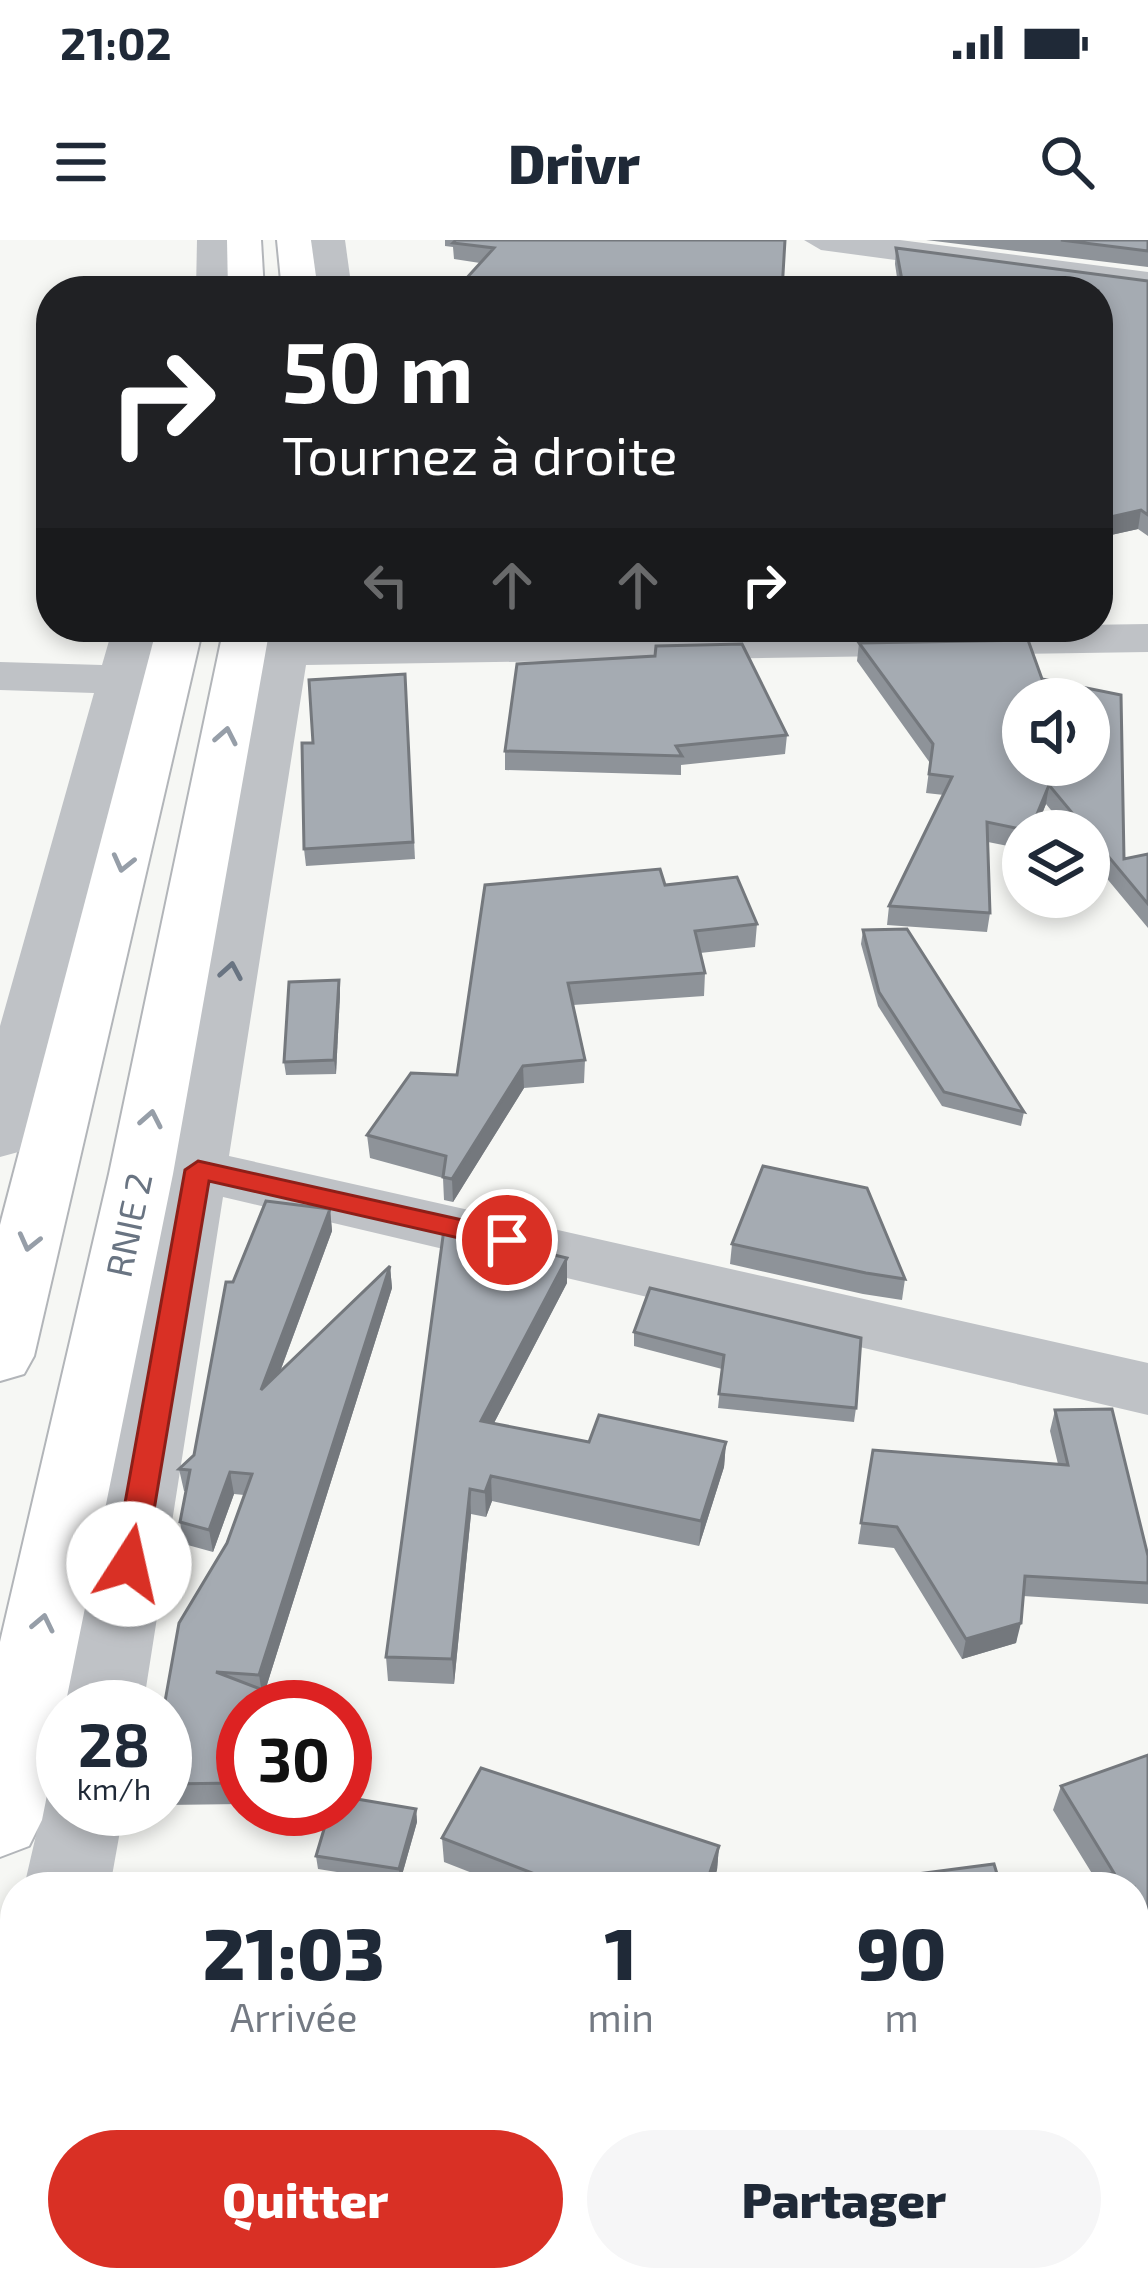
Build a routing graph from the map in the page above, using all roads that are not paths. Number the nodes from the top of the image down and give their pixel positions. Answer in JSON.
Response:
{"nodes":[{"id":1,"x":214,"y":240,"type":"edge"},
{"id":2,"x":244,"y":240,"type":"edge"},
{"id":3,"x":294,"y":240,"type":"edge"},
{"id":4,"x":328,"y":240,"type":"edge"},
{"id":5,"x":918,"y":245,"type":"edge"},
{"id":6,"x":214,"y":276,"type":"edge"},
{"id":7,"x":245,"y":276,"type":"edge"},
{"id":8,"x":298,"y":276,"type":"edge"},
{"id":9,"x":332,"y":276,"type":"edge"},
{"id":10,"x":856,"y":276,"type":"edge"},
{"id":11,"x":1106,"y":276,"type":"edge"},
{"id":12,"x":1113,"y":277,"type":"edge"},
{"id":13,"x":1148,"y":283,"type":"edge"},
{"id":14,"x":1113,"y":638,"type":"edge"},
{"id":15,"x":1148,"y":638,"type":"edge"},
{"id":16,"x":132,"y":642,"type":"edge"},
{"id":17,"x":176,"y":642,"type":"edge"},
{"id":18,"x":272,"y":642,"type":"edge"},
{"id":19,"x":273,"y":642,"type":"edge"},
{"id":20,"x":0,"y":676,"type":"edge"},
{"id":21,"x":123,"y":680,"type":"junction"},
{"id":22,"x":16,"y":1015,"type":"edge"},
{"id":23,"x":0,"y":1136,"type":"edge"},
{"id":24,"x":198,"y":1170,"type":"junction"},
{"id":25,"x":0,"y":1355,"type":"edge"},
{"id":26,"x":1148,"y":1389,"type":"edge"},
{"id":27,"x":108,"y":1680,"type":"edge"},
{"id":28,"x":0,"y":1820,"type":"edge"},
{"id":29,"x":77,"y":1836,"type":"edge"},
{"id":30,"x":70,"y":1872,"type":"edge"}],
"edges":[{"from":1,"to":6,"type":"street"},
{"from":2,"to":7,"type":"highway"},
{"from":3,"to":8,"type":"highway"},
{"from":4,"to":9,"type":"street"},
{"from":5,"to":10,"type":"street"},
{"from":5,"to":11,"type":"street"},
{"from":12,"to":13,"type":"street"},
{"from":14,"to":15,"type":"street"},
{"from":16,"to":21,"type":"street"},
{"from":17,"to":25,"type":"highway","one_way":true},
{"from":28,"to":18,"type":"highway","name":"RNIE 2","number":"RNIE 2","one_way":true},
{"from":24,"to":19,"type":"street","one_way":true},
{"from":20,"to":21,"type":"street"},
{"from":21,"to":22,"type":"street"},
{"from":22,"to":23,"type":"street"},
{"from":24,"to":26,"type":"street"},
{"from":24,"to":27,"type":"street"},
{"from":29,"to":30,"type":"street"}]}
